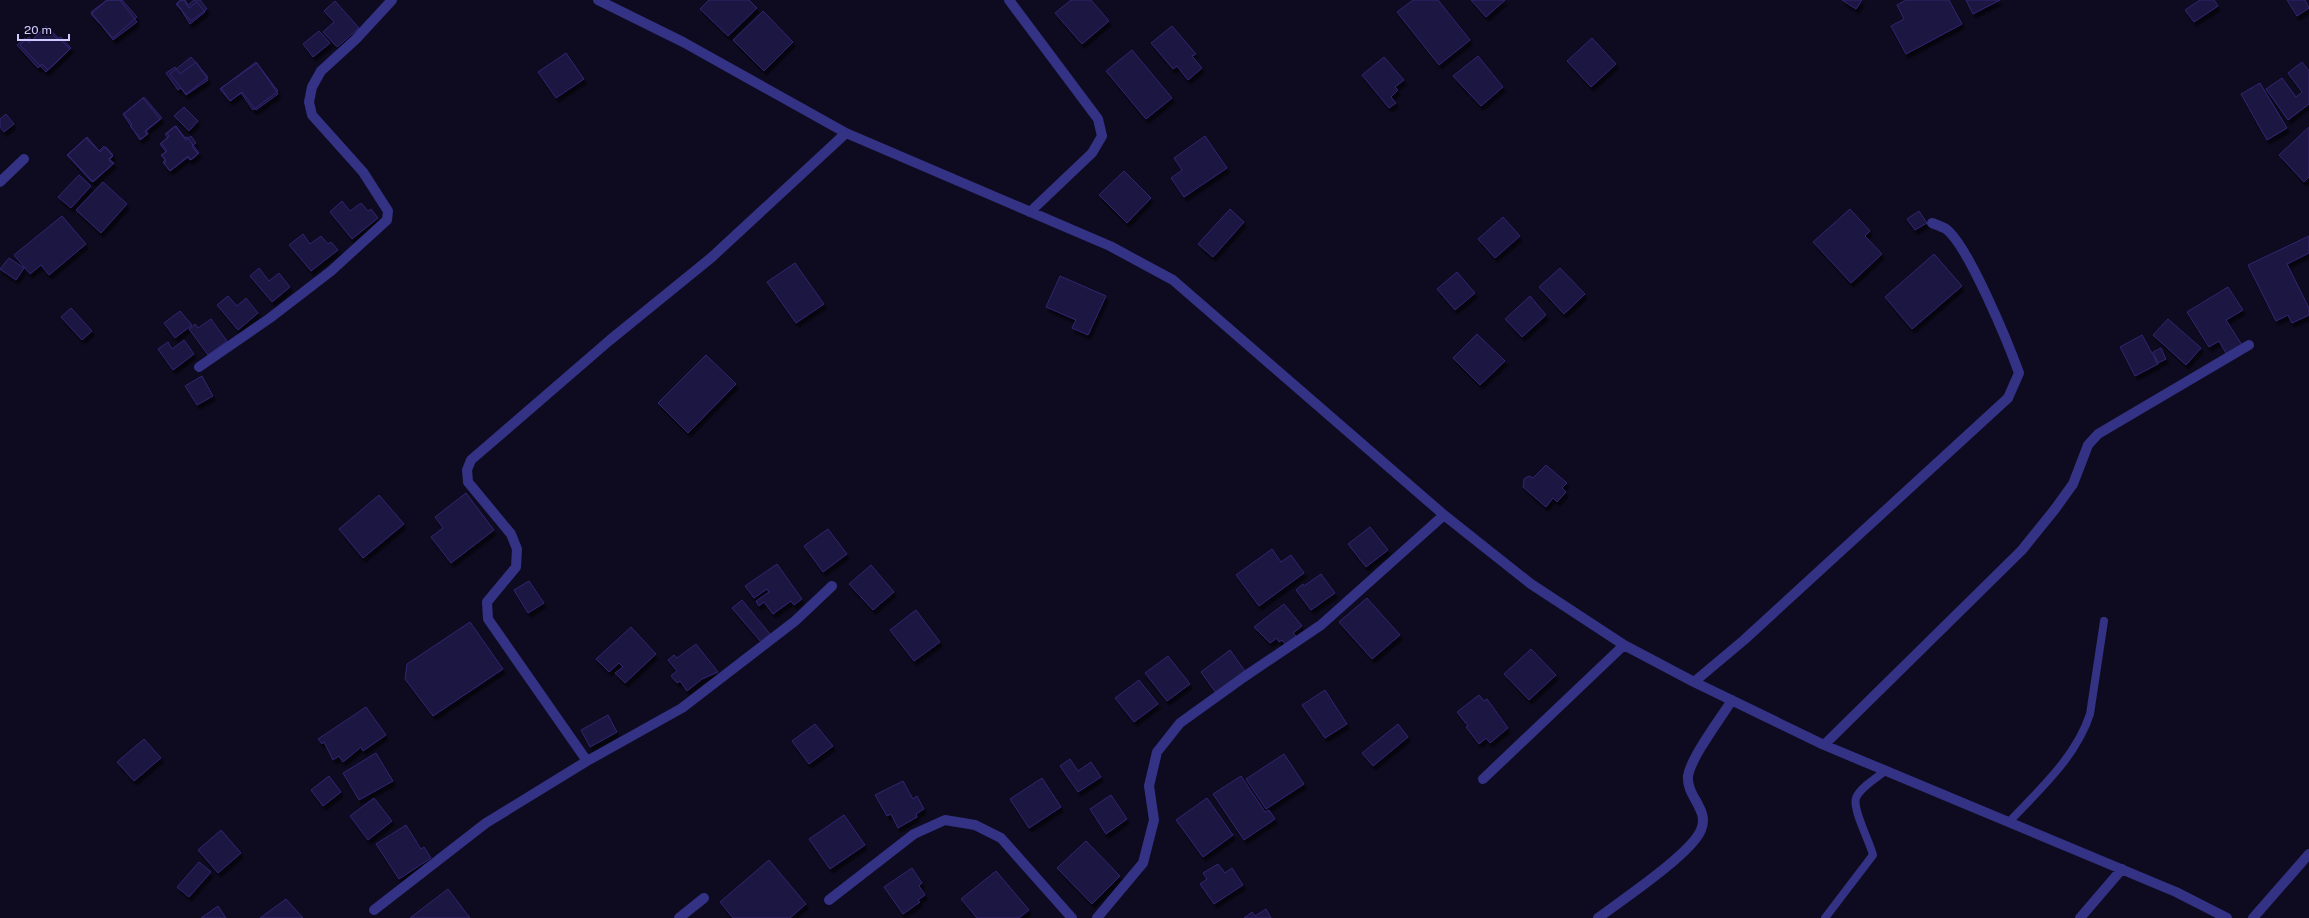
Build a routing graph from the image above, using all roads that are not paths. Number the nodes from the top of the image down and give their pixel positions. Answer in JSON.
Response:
{"nodes":[{"id":1,"x":392,"y":0,"type":"edge"},
{"id":2,"x":598,"y":0,"type":"edge"},
{"id":3,"x":1009,"y":0,"type":"edge"},
{"id":4,"x":846,"y":133,"type":"junction"},
{"id":5,"x":24,"y":160,"type":"dead end"},
{"id":6,"x":0,"y":182,"type":"edge"},
{"id":7,"x":1030,"y":212,"type":"junction"},
{"id":8,"x":1932,"y":223,"type":"dead end"},
{"id":9,"x":2249,"y":345,"type":"dead end"},
{"id":10,"x":199,"y":367,"type":"dead end"},
{"id":11,"x":1444,"y":515,"type":"junction"},
{"id":12,"x":832,"y":586,"type":"dead end"},
{"id":13,"x":2104,"y":621,"type":"dead end"},
{"id":14,"x":1624,"y":645,"type":"junction"},
{"id":15,"x":1694,"y":682,"type":"junction"},
{"id":16,"x":1732,"y":700,"type":"junction"},
{"id":17,"x":1824,"y":745,"type":"junction"},
{"id":18,"x":587,"y":761,"type":"junction"},
{"id":19,"x":1886,"y":770,"type":"junction"},
{"id":20,"x":1483,"y":779,"type":"dead end"},
{"id":21,"x":2010,"y":821,"type":"junction"},
{"id":22,"x":2309,"y":854,"type":"edge"},
{"id":23,"x":2122,"y":869,"type":"junction"},
{"id":24,"x":704,"y":898,"type":"dead end"},
{"id":25,"x":829,"y":900,"type":"dead end"},
{"id":26,"x":374,"y":910,"type":"dead end"},
{"id":27,"x":679,"y":918,"type":"edge"},
{"id":28,"x":1072,"y":918,"type":"edge"},
{"id":29,"x":1097,"y":918,"type":"edge"},
{"id":30,"x":1598,"y":918,"type":"edge"},
{"id":31,"x":1825,"y":918,"type":"edge"},
{"id":32,"x":2080,"y":918,"type":"edge"},
{"id":33,"x":2227,"y":918,"type":"edge"},
{"id":34,"x":2253,"y":918,"type":"edge"}],
"edges":[{"from":1,"to":10,"type":"street"},
{"from":2,"to":4,"type":"street"},
{"from":3,"to":7,"type":"street"},
{"from":4,"to":7,"type":"street"},
{"from":4,"to":18,"type":"street"},
{"from":5,"to":6,"type":"street"},
{"from":7,"to":11,"type":"street"},
{"from":8,"to":15,"type":"street"},
{"from":9,"to":17,"type":"street"},
{"from":11,"to":14,"type":"street"},
{"from":11,"to":29,"type":"street"},
{"from":12,"to":18,"type":"street"},
{"from":13,"to":21,"type":"lane"},
{"from":14,"to":15,"type":"street"},
{"from":14,"to":20,"type":"street"},
{"from":15,"to":16,"type":"street"},
{"from":16,"to":17,"type":"street"},
{"from":16,"to":30,"type":"street"},
{"from":17,"to":19,"type":"street"},
{"from":18,"to":26,"type":"street"},
{"from":19,"to":21,"type":"street"},
{"from":19,"to":31,"type":"lane"},
{"from":21,"to":23,"type":"street"},
{"from":22,"to":34,"type":"street"},
{"from":23,"to":32,"type":"street"},
{"from":23,"to":33,"type":"street"},
{"from":24,"to":27,"type":"street"},
{"from":25,"to":28,"type":"street"}]}
